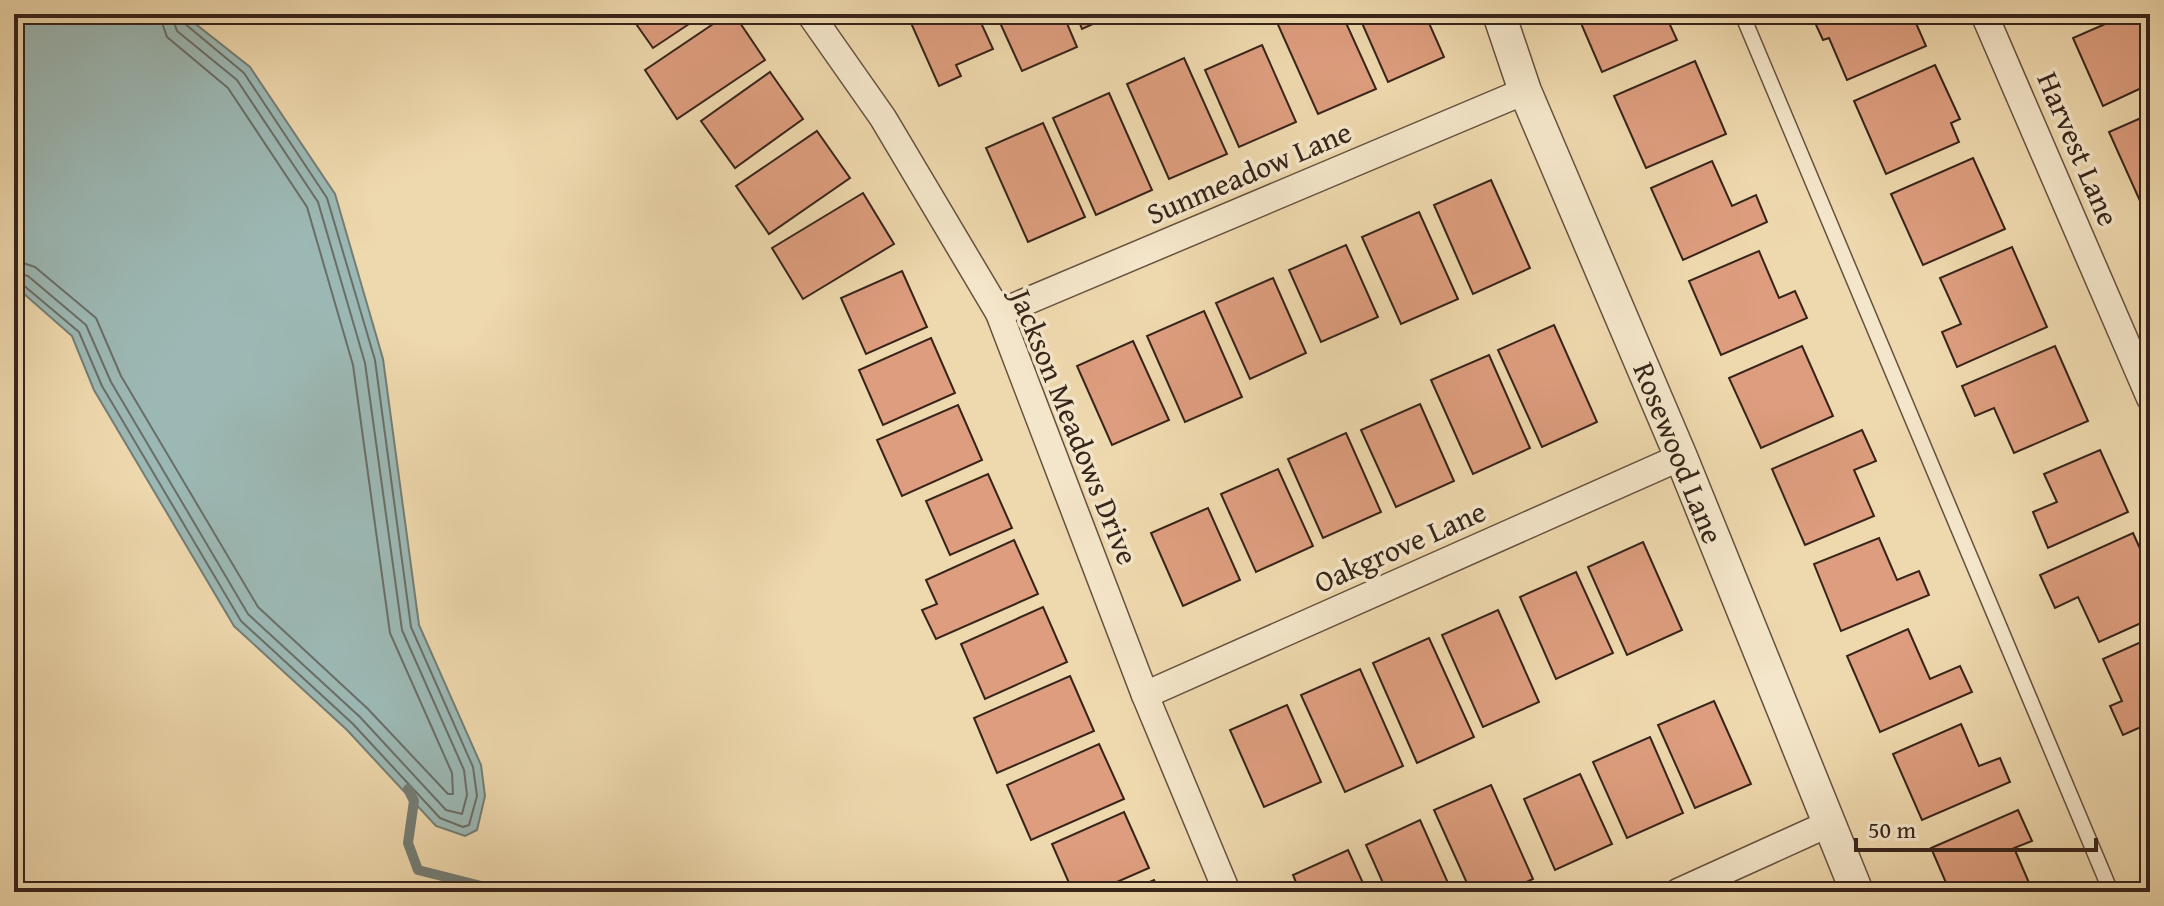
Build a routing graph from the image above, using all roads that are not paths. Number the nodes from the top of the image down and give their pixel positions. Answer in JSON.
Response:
{"nodes":[{"id":1,"x":810,"y":14,"type":"edge"},
{"id":2,"x":1499,"y":14,"type":"edge"},
{"id":3,"x":1742,"y":14,"type":"edge"},
{"id":4,"x":1984,"y":14,"type":"edge"},
{"id":5,"x":1525,"y":91,"type":"junction"},
{"id":6,"x":999,"y":313,"type":"junction"},
{"id":7,"x":2148,"y":386,"type":"edge"},
{"id":8,"x":1681,"y":457,"type":"junction"},
{"id":9,"x":1145,"y":695,"type":"junction"},
{"id":10,"x":1828,"y":824,"type":"junction"},
{"id":11,"x":1227,"y":892,"type":"edge"},
{"id":12,"x":1678,"y":892,"type":"edge"},
{"id":13,"x":1857,"y":892,"type":"edge"},
{"id":14,"x":2111,"y":892,"type":"edge"}],
"edges":[{"from":1,"to":6,"type":"street","name":"Jackson Meadows Drive"},
{"from":2,"to":5,"type":"street","name":"Rosewood Lane"},
{"from":3,"to":14,"type":"lane"},
{"from":4,"to":7,"type":"street","name":"Harvest Lane"},
{"from":5,"to":6,"type":"street","name":"Sunmeadow Lane"},
{"from":5,"to":8,"type":"street","name":"Rosewood Lane"},
{"from":6,"to":9,"type":"street","name":"Jackson Meadows Drive"},
{"from":8,"to":9,"type":"street","name":"Oakgrove Lane"},
{"from":8,"to":10,"type":"street","name":"Rosewood Lane"},
{"from":9,"to":11,"type":"street","name":"Jackson Meadows Drive"},
{"from":10,"to":12,"type":"street"},
{"from":10,"to":13,"type":"street","name":"Rosewood Lane"}]}
